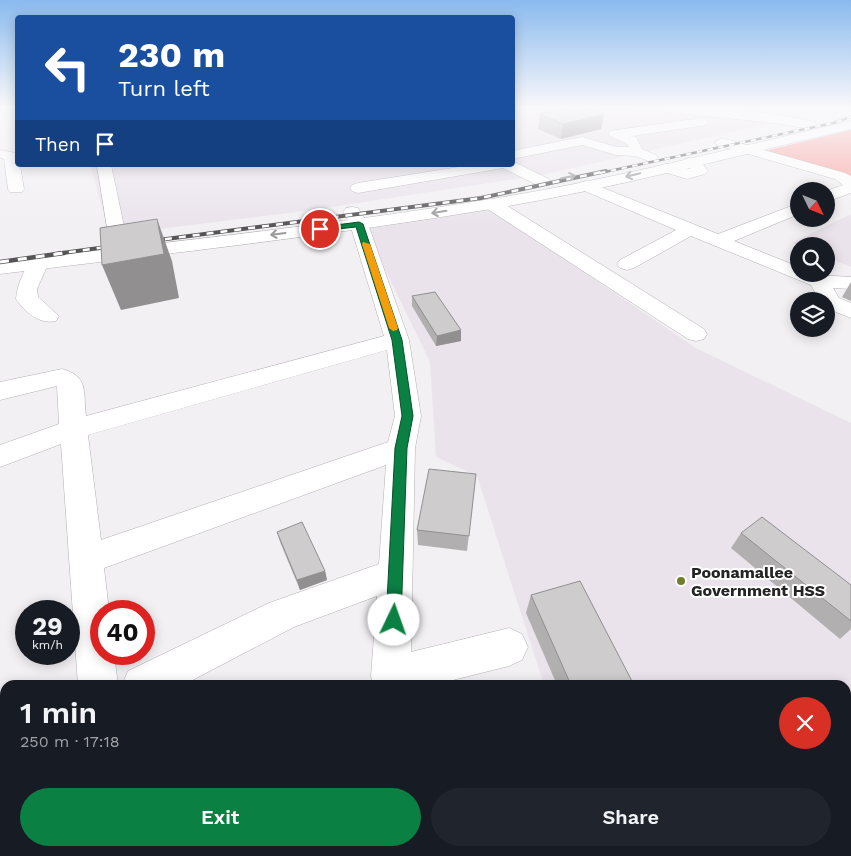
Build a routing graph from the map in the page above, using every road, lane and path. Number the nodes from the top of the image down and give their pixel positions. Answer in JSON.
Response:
{"nodes":[{"id":1,"x":552,"y":147,"type":"edge"},
{"id":2,"x":602,"y":147,"type":"edge"},
{"id":3,"x":637,"y":147,"type":"edge"},
{"id":4,"x":692,"y":147,"type":"edge"},
{"id":5,"x":739,"y":147,"type":"edge"},
{"id":6,"x":755,"y":147,"type":"edge"},
{"id":7,"x":746,"y":149,"type":"junction"},
{"id":8,"x":515,"y":154,"type":"edge"},
{"id":9,"x":9,"y":155,"type":"edge"},
{"id":10,"x":644,"y":155,"type":"junction"},
{"id":11,"x":104,"y":167,"type":"edge"},
{"id":12,"x":486,"y":167,"type":"edge"},
{"id":13,"x":513,"y":167,"type":"edge"},
{"id":14,"x":543,"y":182,"type":"junction"},
{"id":15,"x":851,"y":183,"type":"edge"},
{"id":16,"x":586,"y":186,"type":"junction"},
{"id":17,"x":851,"y":187,"type":"edge"},
{"id":18,"x":358,"y":188,"type":"dead end"},
{"id":19,"x":16,"y":189,"type":"dead end"},
{"id":20,"x":835,"y":193,"type":"edge"},
{"id":21,"x":492,"y":204,"type":"junction"},
{"id":22,"x":790,"y":212,"type":"edge"},
{"id":23,"x":356,"y":218,"type":"junction"},
{"id":24,"x":691,"y":229,"type":"junction"},
{"id":25,"x":118,"y":240,"type":"junction"},
{"id":26,"x":719,"y":240,"type":"junction"},
{"id":27,"x":0,"y":257,"type":"edge"},
{"id":28,"x":39,"y":262,"type":"junction"},
{"id":29,"x":627,"y":264,"type":"dead end"},
{"id":30,"x":0,"y":268,"type":"edge"},
{"id":31,"x":790,"y":270,"type":"edge"},
{"id":32,"x":820,"y":282,"type":"edge"},
{"id":33,"x":835,"y":282,"type":"edge"},
{"id":34,"x":851,"y":283,"type":"edge"},
{"id":35,"x":851,"y":311,"type":"edge"},
{"id":36,"x":48,"y":316,"type":"dead end"},
{"id":37,"x":696,"y":334,"type":"dead end"},
{"id":38,"x":397,"y":340,"type":"junction"},
{"id":39,"x":0,"y":391,"type":"edge"},
{"id":40,"x":74,"y":428,"type":"junction"},
{"id":41,"x":401,"y":448,"type":"junction"},
{"id":42,"x":0,"y":456,"type":"edge"},
{"id":43,"x":86,"y":560,"type":"junction"},
{"id":44,"x":396,"y":573,"type":"junction"},
{"id":45,"x":509,"y":647,"type":"dead end"},
{"id":46,"x":98,"y":680,"type":"edge"},
{"id":47,"x":152,"y":680,"type":"edge"},
{"id":48,"x":392,"y":680,"type":"edge"}],
"edges":[{"from":1,"to":8,"type":"street"},
{"from":2,"to":10,"type":"street"},
{"from":3,"to":10,"type":"street"},
{"from":4,"to":10,"type":"street"},
{"from":5,"to":7,"type":"street"},
{"from":6,"to":7,"type":"street"},
{"from":7,"to":15,"type":"street"},
{"from":7,"to":16,"type":"street","one_way":true},
{"from":9,"to":19,"type":"street"},
{"from":14,"to":10,"type":"street","one_way":true},
{"from":11,"to":25,"type":"street"},
{"from":12,"to":18,"type":"street"},
{"from":13,"to":14,"type":"street"},
{"from":14,"to":23,"type":"street"},
{"from":16,"to":21,"type":"street"},
{"from":16,"to":24,"type":"street"},
{"from":17,"to":20,"type":"street"},
{"from":21,"to":23,"type":"street","one_way":true},
{"from":21,"to":37,"type":"street"},
{"from":22,"to":26,"type":"street"},
{"from":23,"to":25,"type":"street"},
{"from":23,"to":28,"type":"street","one_way":true},
{"from":23,"to":38,"type":"street"},
{"from":24,"to":26,"type":"street"},
{"from":24,"to":29,"type":"street"},
{"from":25,"to":27,"type":"street"},
{"from":26,"to":31,"type":"street"},
{"from":28,"to":30,"type":"street"},
{"from":28,"to":36,"type":"street"},
{"from":32,"to":35,"type":"street"},
{"from":33,"to":34,"type":"street"},
{"from":38,"to":40,"type":"street"},
{"from":38,"to":41,"type":"street"},
{"from":39,"to":40,"type":"street"},
{"from":40,"to":42,"type":"street"},
{"from":40,"to":43,"type":"street"},
{"from":41,"to":43,"type":"street"},
{"from":41,"to":44,"type":"street"},
{"from":43,"to":46,"type":"street"},
{"from":44,"to":47,"type":"street"},
{"from":44,"to":48,"type":"street"},
{"from":45,"to":48,"type":"street"}]}
